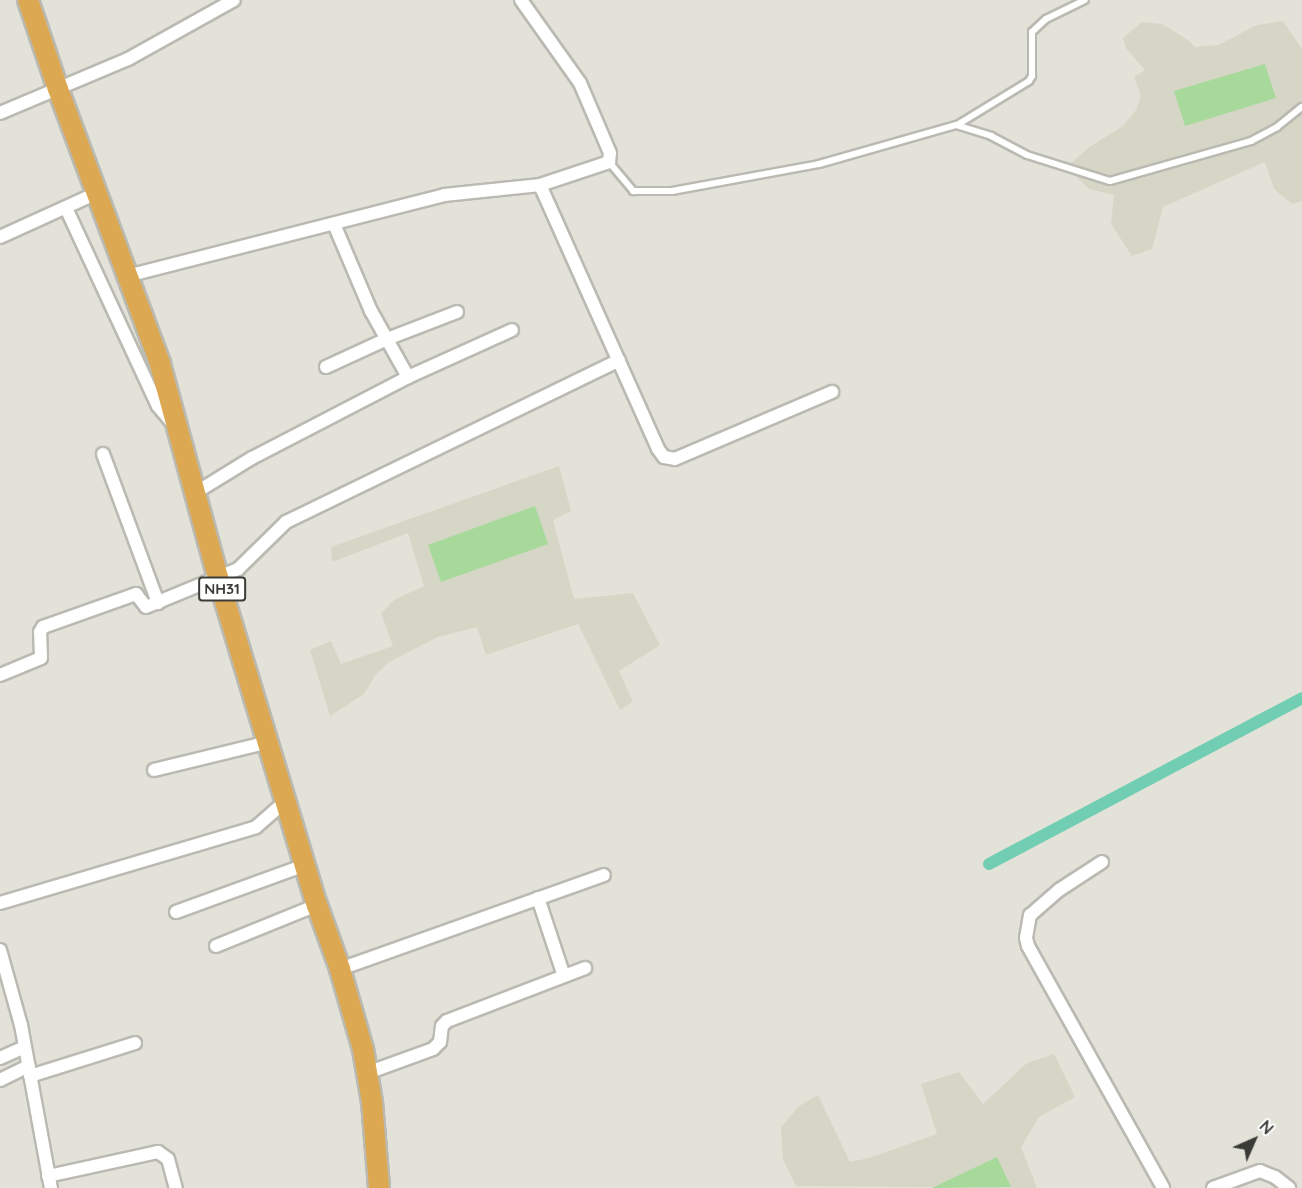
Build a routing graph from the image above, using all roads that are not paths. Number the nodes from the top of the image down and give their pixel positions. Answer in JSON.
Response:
{"nodes":[{"id":1,"x":28,"y":0,"type":"edge"},
{"id":2,"x":234,"y":0,"type":"edge"},
{"id":3,"x":521,"y":0,"type":"edge"},
{"id":4,"x":1085,"y":0,"type":"edge"},
{"id":5,"x":58,"y":89,"type":"junction"},
{"id":6,"x":1302,"y":107,"type":"edge"},
{"id":7,"x":0,"y":113,"type":"edge"},
{"id":8,"x":956,"y":125,"type":"junction"},
{"id":9,"x":609,"y":162,"type":"junction"},
{"id":10,"x":540,"y":185,"type":"junction"},
{"id":11,"x":97,"y":193,"type":"junction"},
{"id":12,"x":66,"y":208,"type":"junction"},
{"id":13,"x":334,"y":224,"type":"junction"},
{"id":14,"x":0,"y":237,"type":"edge"},
{"id":15,"x":128,"y":276,"type":"junction"},
{"id":16,"x":457,"y":312,"type":"dead end"},
{"id":17,"x":512,"y":330,"type":"dead end"},
{"id":18,"x":387,"y":339,"type":"junction"},
{"id":19,"x":619,"y":360,"type":"junction"},
{"id":20,"x":326,"y":367,"type":"dead end"},
{"id":21,"x":408,"y":377,"type":"junction"},
{"id":22,"x":832,"y":392,"type":"dead end"},
{"id":23,"x":178,"y":429,"type":"junction"},
{"id":24,"x":103,"y":454,"type":"dead end"},
{"id":25,"x":195,"y":493,"type":"junction"},
{"id":26,"x":218,"y":578,"type":"junction"},
{"id":27,"x":158,"y":603,"type":"junction"},
{"id":28,"x":0,"y":675,"type":"edge"},
{"id":29,"x":269,"y":742,"type":"junction"},
{"id":30,"x":154,"y":770,"type":"dead end"},
{"id":31,"x":287,"y":800,"type":"junction"},
{"id":32,"x":1102,"y":862,"type":"dead end"},
{"id":33,"x":305,"y":865,"type":"junction"},
{"id":34,"x":604,"y":875,"type":"dead end"},
{"id":35,"x":538,"y":898,"type":"junction"},
{"id":36,"x":0,"y":903,"type":"edge"},
{"id":37,"x":317,"y":905,"type":"junction"},
{"id":38,"x":176,"y":912,"type":"dead end"},
{"id":39,"x":216,"y":946,"type":"dead end"},
{"id":40,"x":0,"y":950,"type":"edge"},
{"id":41,"x":585,"y":968,"type":"dead end"},
{"id":42,"x":340,"y":969,"type":"junction"},
{"id":43,"x":564,"y":976,"type":"junction"},
{"id":44,"x":135,"y":1043,"type":"dead end"},
{"id":45,"x":25,"y":1047,"type":"junction"},
{"id":46,"x":0,"y":1058,"type":"edge"},
{"id":47,"x":30,"y":1071,"type":"junction"},
{"id":48,"x":367,"y":1072,"type":"junction"},
{"id":49,"x":0,"y":1080,"type":"edge"},
{"id":50,"x":50,"y":1182,"type":"edge"},
{"id":51,"x":176,"y":1188,"type":"edge"},
{"id":52,"x":379,"y":1188,"type":"edge"},
{"id":53,"x":1163,"y":1188,"type":"edge"},
{"id":54,"x":1213,"y":1188,"type":"edge"},
{"id":55,"x":1289,"y":1188,"type":"edge"}],
"edges":[{"from":1,"to":5,"type":"highway","number":"NH31"},
{"from":2,"to":5,"type":"street"},
{"from":3,"to":9,"type":"street"},
{"from":4,"to":8,"type":"lane"},
{"from":5,"to":7,"type":"street"},
{"from":5,"to":11,"type":"highway","number":"NH31"},
{"from":6,"to":8,"type":"lane"},
{"from":8,"to":9,"type":"lane"},
{"from":9,"to":10,"type":"street"},
{"from":10,"to":13,"type":"street"},
{"from":10,"to":19,"type":"street"},
{"from":11,"to":12,"type":"street"},
{"from":11,"to":15,"type":"highway","number":"NH31"},
{"from":12,"to":14,"type":"street"},
{"from":12,"to":23,"type":"street"},
{"from":13,"to":15,"type":"street"},
{"from":13,"to":18,"type":"street"},
{"from":15,"to":23,"type":"highway","number":"NH31"},
{"from":16,"to":18,"type":"street"},
{"from":17,"to":21,"type":"street"},
{"from":18,"to":20,"type":"street"},
{"from":18,"to":21,"type":"street"},
{"from":19,"to":22,"type":"street"},
{"from":19,"to":26,"type":"street"},
{"from":21,"to":25,"type":"street"},
{"from":23,"to":25,"type":"highway","number":"NH31"},
{"from":24,"to":27,"type":"street"},
{"from":25,"to":26,"type":"highway","number":"NH31"},
{"from":26,"to":27,"type":"street"},
{"from":26,"to":29,"type":"highway","number":"NH31"},
{"from":27,"to":28,"type":"street"},
{"from":29,"to":30,"type":"street"},
{"from":29,"to":31,"type":"highway","number":"NH31"},
{"from":31,"to":33,"type":"highway","number":"NH31"},
{"from":31,"to":36,"type":"street"},
{"from":32,"to":53,"type":"street"},
{"from":33,"to":37,"type":"highway","number":"NH31"},
{"from":33,"to":38,"type":"street"},
{"from":34,"to":35,"type":"street"},
{"from":35,"to":42,"type":"street"},
{"from":35,"to":43,"type":"street"},
{"from":37,"to":39,"type":"street"},
{"from":37,"to":42,"type":"highway","number":"NH31"},
{"from":40,"to":45,"type":"street"},
{"from":41,"to":43,"type":"street"},
{"from":42,"to":48,"type":"highway","number":"NH31"},
{"from":43,"to":48,"type":"street"},
{"from":44,"to":47,"type":"street"},
{"from":45,"to":46,"type":"street"},
{"from":45,"to":47,"type":"street"},
{"from":47,"to":49,"type":"street"},
{"from":47,"to":50,"type":"street"},
{"from":48,"to":52,"type":"highway","number":"NH31"},
{"from":50,"to":51,"type":"street"},
{"from":54,"to":55,"type":"street"}]}
